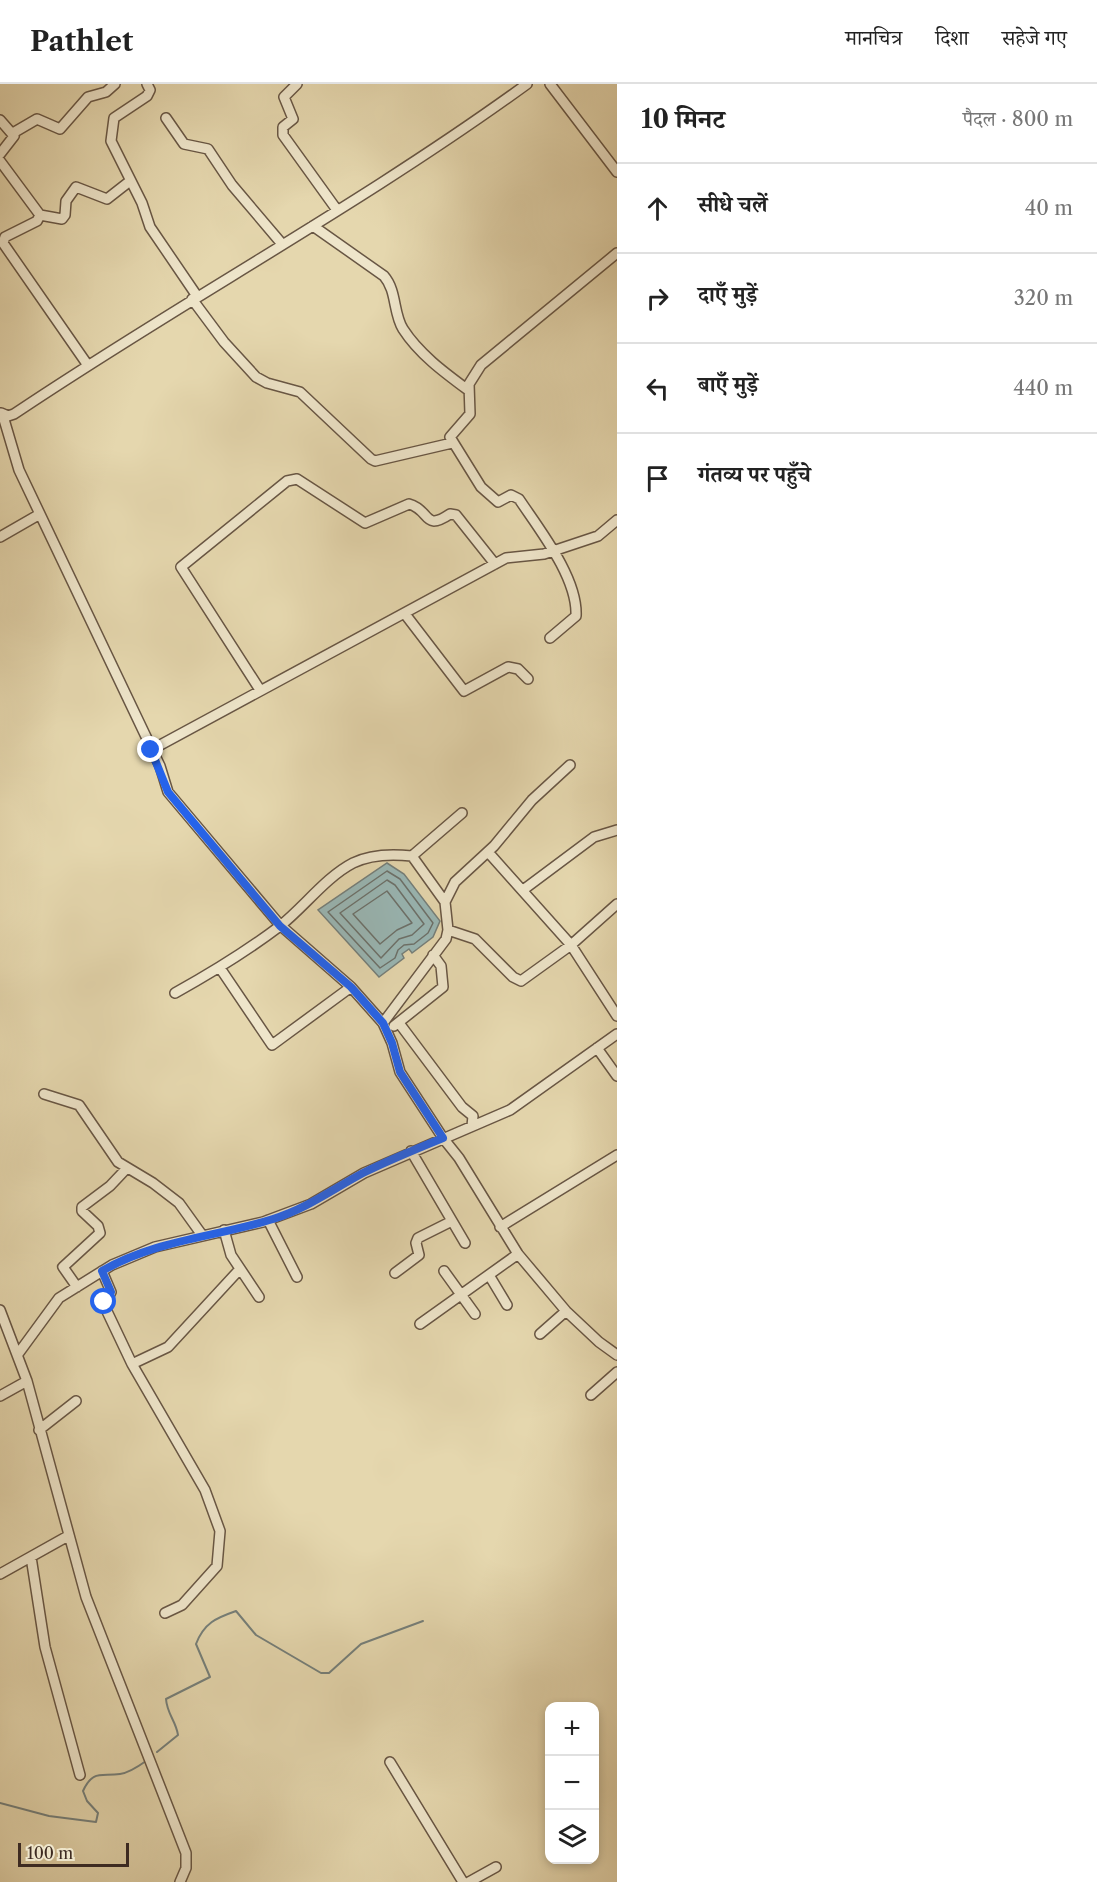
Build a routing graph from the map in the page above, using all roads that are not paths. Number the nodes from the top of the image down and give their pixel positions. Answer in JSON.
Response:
{"nodes":[{"id":1,"x":115,"y":84,"type":"edge"},
{"id":2,"x":147,"y":84,"type":"edge"},
{"id":3,"x":297,"y":84,"type":"edge"},
{"id":4,"x":526,"y":84,"type":"edge"},
{"id":5,"x":550,"y":84,"type":"edge"},
{"id":6,"x":166,"y":118,"type":"dead end"},
{"id":7,"x":0,"y":120,"type":"edge"},
{"id":8,"x":13,"y":132,"type":"junction"},
{"id":9,"x":0,"y":154,"type":"edge"},
{"id":10,"x":0,"y":161,"type":"edge"},
{"id":11,"x":617,"y":172,"type":"edge"},
{"id":12,"x":130,"y":181,"type":"junction"},
{"id":13,"x":338,"y":210,"type":"junction"},
{"id":14,"x":40,"y":215,"type":"junction"},
{"id":15,"x":313,"y":226,"type":"junction"},
{"id":16,"x":282,"y":244,"type":"junction"},
{"id":17,"x":617,"y":252,"type":"edge"},
{"id":18,"x":195,"y":298,"type":"junction"},
{"id":19,"x":87,"y":364,"type":"junction"},
{"id":20,"x":468,"y":390,"type":"junction"},
{"id":21,"x":2,"y":414,"type":"edge"},
{"id":22,"x":452,"y":443,"type":"junction"},
{"id":23,"x":40,"y":514,"type":"junction"},
{"id":24,"x":617,"y":520,"type":"edge"},
{"id":25,"x":0,"y":537,"type":"edge"},
{"id":26,"x":553,"y":550,"type":"junction"},
{"id":27,"x":495,"y":564,"type":"junction"},
{"id":28,"x":405,"y":615,"type":"junction"},
{"id":29,"x":550,"y":638,"type":"dead end"},
{"id":30,"x":528,"y":679,"type":"dead end"},
{"id":31,"x":260,"y":690,"type":"junction"},
{"id":32,"x":151,"y":750,"type":"junction"},
{"id":33,"x":570,"y":765,"type":"dead end"},
{"id":34,"x":462,"y":813,"type":"dead end"},
{"id":35,"x":617,"y":830,"type":"edge"},
{"id":36,"x":488,"y":852,"type":"junction"},
{"id":37,"x":412,"y":856,"type":"junction"},
{"id":38,"x":523,"y":890,"type":"junction"},
{"id":39,"x":445,"y":902,"type":"junction"},
{"id":40,"x":617,"y":904,"type":"edge"},
{"id":41,"x":280,"y":926,"type":"junction"},
{"id":42,"x":448,"y":930,"type":"junction"},
{"id":43,"x":571,"y":945,"type":"junction"},
{"id":44,"x":434,"y":955,"type":"junction"},
{"id":45,"x":220,"y":968,"type":"junction"},
{"id":46,"x":351,"y":987,"type":"junction"},
{"id":47,"x":175,"y":993,"type":"dead end"},
{"id":48,"x":617,"y":1016,"type":"edge"},
{"id":49,"x":399,"y":1023,"type":"junction"},
{"id":50,"x":385,"y":1027,"type":"junction"},
{"id":51,"x":617,"y":1034,"type":"edge"},
{"id":52,"x":597,"y":1048,"type":"junction"},
{"id":53,"x":617,"y":1076,"type":"edge"},
{"id":54,"x":44,"y":1094,"type":"dead end"},
{"id":55,"x":472,"y":1126,"type":"junction"},
{"id":56,"x":443,"y":1138,"type":"junction"},
{"id":57,"x":411,"y":1152,"type":"junction"},
{"id":58,"x":615,"y":1160,"type":"edge"},
{"id":59,"x":127,"y":1168,"type":"junction"},
{"id":60,"x":268,"y":1221,"type":"junction"},
{"id":61,"x":452,"y":1221,"type":"junction"},
{"id":62,"x":500,"y":1227,"type":"junction"},
{"id":63,"x":224,"y":1230,"type":"junction"},
{"id":64,"x":202,"y":1235,"type":"junction"},
{"id":65,"x":465,"y":1243,"type":"dead end"},
{"id":66,"x":518,"y":1254,"type":"junction"},
{"id":67,"x":240,"y":1269,"type":"junction"},
{"id":68,"x":102,"y":1271,"type":"junction"},
{"id":69,"x":444,"y":1271,"type":"dead end"},
{"id":70,"x":395,"y":1273,"type":"dead end"},
{"id":71,"x":489,"y":1275,"type":"junction"},
{"id":72,"x":297,"y":1277,"type":"dead end"},
{"id":73,"x":77,"y":1287,"type":"junction"},
{"id":74,"x":462,"y":1294,"type":"junction"},
{"id":75,"x":259,"y":1297,"type":"dead end"},
{"id":76,"x":507,"y":1305,"type":"dead end"},
{"id":77,"x":0,"y":1310,"type":"edge"},
{"id":78,"x":566,"y":1311,"type":"junction"},
{"id":79,"x":475,"y":1314,"type":"dead end"},
{"id":80,"x":420,"y":1324,"type":"dead end"},
{"id":81,"x":540,"y":1334,"type":"dead end"},
{"id":82,"x":18,"y":1354,"type":"junction"},
{"id":83,"x":617,"y":1355,"type":"edge"},
{"id":84,"x":132,"y":1364,"type":"junction"},
{"id":85,"x":617,"y":1372,"type":"edge"},
{"id":86,"x":27,"y":1381,"type":"junction"},
{"id":87,"x":591,"y":1395,"type":"dead end"},
{"id":88,"x":0,"y":1396,"type":"edge"},
{"id":89,"x":76,"y":1401,"type":"dead end"},
{"id":90,"x":39,"y":1431,"type":"junction"},
{"id":91,"x":68,"y":1536,"type":"junction"},
{"id":92,"x":31,"y":1557,"type":"junction"},
{"id":93,"x":0,"y":1574,"type":"edge"},
{"id":94,"x":165,"y":1613,"type":"dead end"},
{"id":95,"x":390,"y":1762,"type":"dead end"},
{"id":96,"x":80,"y":1775,"type":"dead end"},
{"id":97,"x":496,"y":1867,"type":"dead end"},
{"id":98,"x":186,"y":1868,"type":"junction"},
{"id":99,"x":180,"y":1882,"type":"edge"},
{"id":100,"x":189,"y":1882,"type":"edge"},
{"id":101,"x":463,"y":1882,"type":"edge"},
{"id":102,"x":469,"y":1882,"type":"edge"}],
"edges":[{"from":1,"to":8,"type":"street"},
{"from":2,"to":12,"type":"street"},
{"from":3,"to":13,"type":"street"},
{"from":4,"to":13,"type":"street"},
{"from":5,"to":11,"type":"street"},
{"from":6,"to":16,"type":"street"},
{"from":7,"to":8,"type":"street"},
{"from":8,"to":9,"type":"street"},
{"from":10,"to":14,"type":"street"},
{"from":12,"to":14,"type":"street"},
{"from":12,"to":18,"type":"street"},
{"from":13,"to":15,"type":"street"},
{"from":14,"to":19,"type":"street"},
{"from":15,"to":16,"type":"street"},
{"from":15,"to":20,"type":"street"},
{"from":16,"to":18,"type":"street"},
{"from":17,"to":20,"type":"street"},
{"from":18,"to":19,"type":"street"},
{"from":18,"to":22,"type":"street"},
{"from":19,"to":21,"type":"street"},
{"from":20,"to":22,"type":"street"},
{"from":21,"to":23,"type":"street"},
{"from":22,"to":26,"type":"street"},
{"from":23,"to":25,"type":"street"},
{"from":23,"to":32,"type":"street"},
{"from":24,"to":26,"type":"street"},
{"from":26,"to":27,"type":"street"},
{"from":26,"to":29,"type":"street"},
{"from":27,"to":28,"type":"street"},
{"from":27,"to":31,"type":"street"},
{"from":28,"to":30,"type":"street"},
{"from":28,"to":31,"type":"street"},
{"from":31,"to":32,"type":"street"},
{"from":32,"to":41,"type":"street"},
{"from":33,"to":36,"type":"street"},
{"from":34,"to":37,"type":"street"},
{"from":35,"to":38,"type":"street"},
{"from":36,"to":38,"type":"street"},
{"from":36,"to":39,"type":"street"},
{"from":37,"to":39,"type":"street"},
{"from":37,"to":41,"type":"street"},
{"from":38,"to":43,"type":"street"},
{"from":39,"to":42,"type":"street"},
{"from":40,"to":43,"type":"street"},
{"from":41,"to":45,"type":"street"},
{"from":41,"to":46,"type":"street"},
{"from":42,"to":43,"type":"street"},
{"from":42,"to":44,"type":"street"},
{"from":43,"to":48,"type":"street"},
{"from":44,"to":49,"type":"street"},
{"from":44,"to":50,"type":"street"},
{"from":45,"to":46,"type":"street"},
{"from":45,"to":47,"type":"street"},
{"from":46,"to":50,"type":"street"},
{"from":49,"to":50,"type":"street"},
{"from":49,"to":55,"type":"street"},
{"from":50,"to":56,"type":"street"},
{"from":51,"to":52,"type":"street"},
{"from":52,"to":53,"type":"street"},
{"from":52,"to":55,"type":"street"},
{"from":54,"to":59,"type":"street"},
{"from":55,"to":56,"type":"street"},
{"from":56,"to":57,"type":"street"},
{"from":56,"to":62,"type":"street"},
{"from":57,"to":60,"type":"street"},
{"from":57,"to":61,"type":"street"},
{"from":58,"to":62,"type":"street"},
{"from":59,"to":64,"type":"street"},
{"from":59,"to":73,"type":"street"},
{"from":60,"to":63,"type":"street"},
{"from":60,"to":72,"type":"street"},
{"from":61,"to":65,"type":"street"},
{"from":61,"to":70,"type":"street"},
{"from":62,"to":66,"type":"street"},
{"from":63,"to":64,"type":"street"},
{"from":63,"to":67,"type":"street"},
{"from":64,"to":68,"type":"street"},
{"from":66,"to":71,"type":"street"},
{"from":66,"to":78,"type":"street"},
{"from":67,"to":75,"type":"street"},
{"from":67,"to":84,"type":"street"},
{"from":68,"to":73,"type":"street"},
{"from":68,"to":84,"type":"street"},
{"from":69,"to":74,"type":"street"},
{"from":71,"to":74,"type":"street"},
{"from":71,"to":76,"type":"street"},
{"from":73,"to":82,"type":"street"},
{"from":74,"to":79,"type":"street"},
{"from":74,"to":80,"type":"street"},
{"from":77,"to":82,"type":"street"},
{"from":78,"to":81,"type":"street"},
{"from":78,"to":83,"type":"street"},
{"from":82,"to":86,"type":"street"},
{"from":84,"to":94,"type":"street"},
{"from":85,"to":87,"type":"street"},
{"from":86,"to":88,"type":"street"},
{"from":86,"to":90,"type":"street"},
{"from":89,"to":90,"type":"street"},
{"from":90,"to":91,"type":"street"},
{"from":91,"to":92,"type":"street"},
{"from":91,"to":98,"type":"street"},
{"from":92,"to":93,"type":"street"},
{"from":92,"to":96,"type":"street"},
{"from":95,"to":101,"type":"street"},
{"from":97,"to":102,"type":"street"},
{"from":98,"to":99,"type":"street"},
{"from":98,"to":100,"type":"street"}]}
